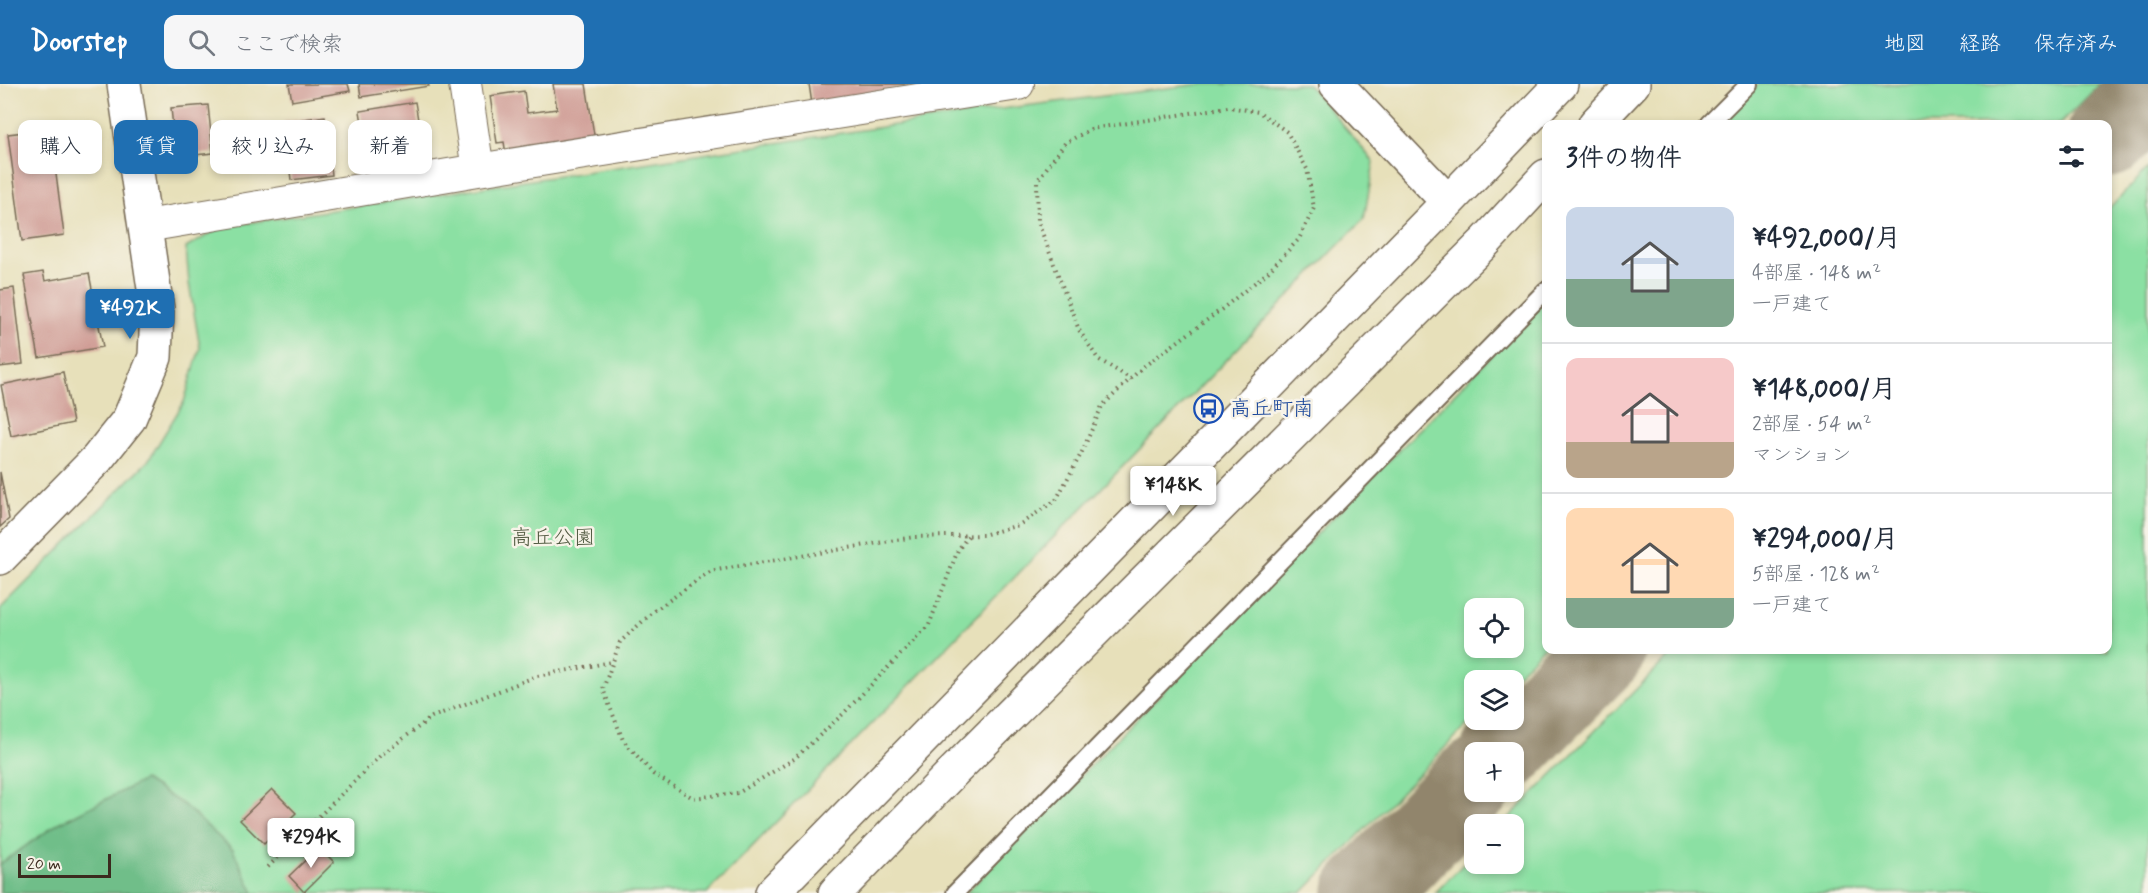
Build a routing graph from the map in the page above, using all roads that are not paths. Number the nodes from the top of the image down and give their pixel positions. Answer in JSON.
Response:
{"nodes":[{"id":1,"x":124,"y":84,"type":"edge"},
{"id":2,"x":465,"y":84,"type":"edge"},
{"id":3,"x":1018,"y":84,"type":"edge"},
{"id":4,"x":1336,"y":84,"type":"edge"},
{"id":5,"x":1561,"y":84,"type":"edge"},
{"id":6,"x":1633,"y":84,"type":"edge"},
{"id":7,"x":1749,"y":84,"type":"edge"},
{"id":8,"x":1599,"y":120,"type":"edge"},
{"id":9,"x":1713,"y":120,"type":"edge"},
{"id":10,"x":478,"y":170,"type":"junction"},
{"id":11,"x":1542,"y":181,"type":"edge"},
{"id":12,"x":1448,"y":202,"type":"junction"},
{"id":13,"x":146,"y":226,"type":"junction"},
{"id":14,"x":1542,"y":294,"type":"edge"},
{"id":15,"x":0,"y":558,"type":"edge"},
{"id":16,"x":772,"y":893,"type":"edge"},
{"id":17,"x":835,"y":893,"type":"edge"},
{"id":18,"x":955,"y":893,"type":"edge"}],
"edges":[{"from":1,"to":13,"type":"street"},
{"from":2,"to":10,"type":"street"},
{"from":3,"to":10,"type":"street"},
{"from":4,"to":12,"type":"street"},
{"from":5,"to":12,"type":"street"},
{"from":6,"to":8,"type":"street"},
{"from":7,"to":9,"type":"lane"},
{"from":10,"to":13,"type":"street"},
{"from":11,"to":17,"type":"street"},
{"from":12,"to":16,"type":"street"},
{"from":13,"to":15,"type":"street"},
{"from":14,"to":18,"type":"lane"}]}
